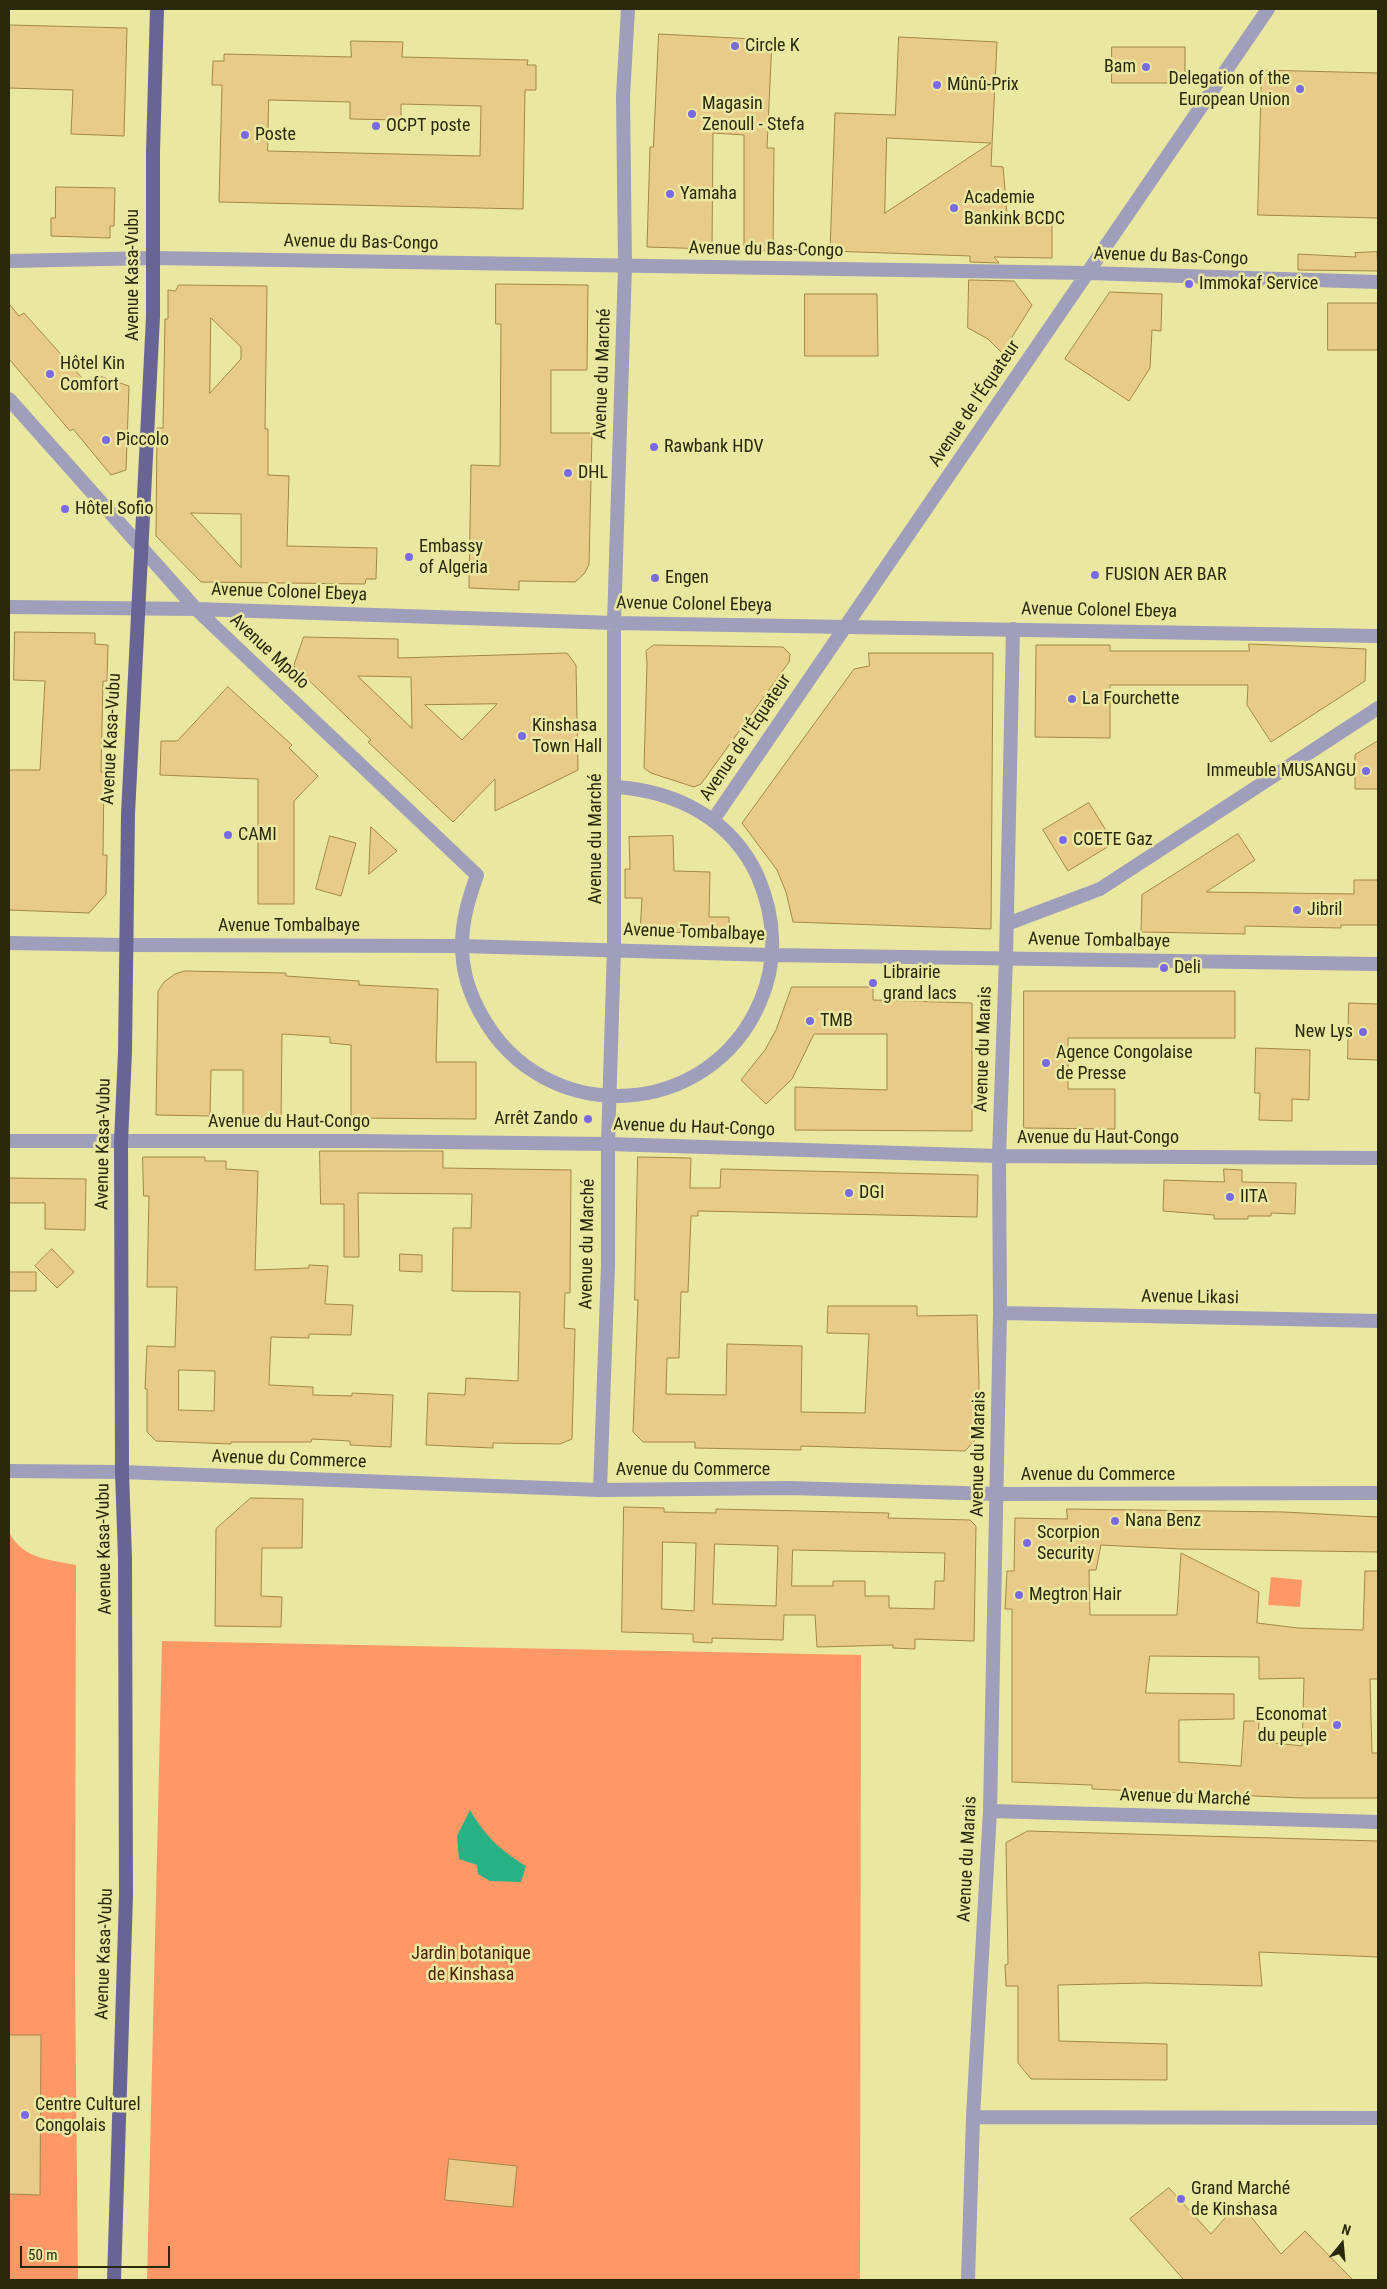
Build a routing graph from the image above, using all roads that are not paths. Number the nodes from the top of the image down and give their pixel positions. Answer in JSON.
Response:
{"nodes":[{"id":1,"x":156,"y":9,"type":"edge"},
{"id":2,"x":628,"y":9,"type":"edge"},
{"id":3,"x":1268,"y":9,"type":"edge"},
{"id":4,"x":153,"y":258,"type":"junction"},
{"id":5,"x":9,"y":261,"type":"edge"},
{"id":6,"x":625,"y":266,"type":"junction"},
{"id":7,"x":1087,"y":273,"type":"junction"},
{"id":8,"x":1378,"y":282,"type":"edge"},
{"id":9,"x":9,"y":399,"type":"edge"},
{"id":10,"x":141,"y":548,"type":"junction"},
{"id":11,"x":9,"y":607,"type":"edge"},
{"id":12,"x":138,"y":608,"type":"junction"},
{"id":13,"x":196,"y":609,"type":"junction"},
{"id":14,"x":614,"y":623,"type":"junction"},
{"id":15,"x":845,"y":626,"type":"junction"},
{"id":16,"x":1013,"y":629,"type":"junction"},
{"id":17,"x":1378,"y":636,"type":"edge"},
{"id":18,"x":1378,"y":708,"type":"edge"},
{"id":19,"x":616,"y":787,"type":"junction"},
{"id":20,"x":713,"y":820,"type":"junction"},
{"id":21,"x":1007,"y":924,"type":"junction"},
{"id":22,"x":9,"y":943,"type":"edge"},
{"id":23,"x":124,"y":944,"type":"junction"},
{"id":24,"x":462,"y":946,"type":"junction"},
{"id":25,"x":614,"y":948,"type":"junction"},
{"id":26,"x":772,"y":955,"type":"junction"},
{"id":27,"x":1006,"y":958,"type":"junction"},
{"id":28,"x":1378,"y":964,"type":"edge"},
{"id":29,"x":610,"y":1097,"type":"junction"},
{"id":30,"x":9,"y":1141,"type":"edge"},
{"id":31,"x":121,"y":1142,"type":"junction"},
{"id":32,"x":608,"y":1144,"type":"junction"},
{"id":33,"x":999,"y":1156,"type":"junction"},
{"id":34,"x":1378,"y":1158,"type":"edge"},
{"id":35,"x":1000,"y":1313,"type":"junction"},
{"id":36,"x":1378,"y":1321,"type":"edge"},
{"id":37,"x":9,"y":1471,"type":"edge"},
{"id":38,"x":122,"y":1472,"type":"junction"},
{"id":39,"x":600,"y":1490,"type":"junction"},
{"id":40,"x":1378,"y":1493,"type":"edge"},
{"id":41,"x":997,"y":1494,"type":"junction"},
{"id":42,"x":990,"y":1811,"type":"junction"},
{"id":43,"x":1378,"y":1822,"type":"edge"},
{"id":44,"x":973,"y":2117,"type":"junction"},
{"id":45,"x":1378,"y":2118,"type":"edge"},
{"id":46,"x":114,"y":2280,"type":"edge"},
{"id":47,"x":968,"y":2280,"type":"edge"}],
"edges":[{"from":1,"to":4,"type":"main road","name":"Avenue Kasa-Vubu"},
{"from":2,"to":6,"type":"street","name":"Avenue du Marché"},
{"from":3,"to":7,"type":"street","name":"Avenue de l'Équateur"},
{"from":4,"to":5,"type":"street","name":"Avenue du Bas-Congo"},
{"from":4,"to":6,"type":"street","name":"Avenue du Bas-Congo"},
{"from":4,"to":10,"type":"main road","name":"Avenue Kasa-Vubu"},
{"from":6,"to":7,"type":"street","name":"Avenue du Bas-Congo"},
{"from":6,"to":14,"type":"street","name":"Avenue du Marché"},
{"from":7,"to":8,"type":"street","name":"Avenue du Bas-Congo"},
{"from":7,"to":15,"type":"street","name":"Avenue de l'Équateur"},
{"from":9,"to":10,"type":"street","name":"Avenue Mpolo"},
{"from":10,"to":12,"type":"main road","name":"Avenue Kasa-Vubu"},
{"from":10,"to":13,"type":"street","name":"Avenue Mpolo"},
{"from":11,"to":12,"type":"street","name":"Avenue Colonel Ebeya"},
{"from":12,"to":13,"type":"street","name":"Avenue Colonel Ebeya"},
{"from":12,"to":23,"type":"main road","name":"Avenue Kasa-Vubu"},
{"from":13,"to":14,"type":"street","name":"Avenue Colonel Ebeya"},
{"from":13,"to":24,"type":"street","name":"Avenue Mpolo"},
{"from":14,"to":15,"type":"street","name":"Avenue Colonel Ebeya"},
{"from":14,"to":19,"type":"street","name":"Avenue du Marché"},
{"from":15,"to":16,"type":"street","name":"Avenue Colonel Ebeya"},
{"from":15,"to":20,"type":"street","name":"Avenue de l'Équateur"},
{"from":16,"to":17,"type":"street","name":"Avenue Colonel Ebeya"},
{"from":16,"to":21,"type":"street","name":"Avenue du Marais"},
{"from":18,"to":21,"type":"street"},
{"from":19,"to":20,"type":"street"},
{"from":19,"to":25,"type":"street","name":"Avenue du Marché"},
{"from":20,"to":26,"type":"street"},
{"from":21,"to":27,"type":"street","name":"Avenue du Marais"},
{"from":22,"to":23,"type":"street","name":"Avenue Tombalbaye"},
{"from":23,"to":24,"type":"street","name":"Avenue Tombalbaye"},
{"from":23,"to":31,"type":"main road","name":"Avenue Kasa-Vubu"},
{"from":24,"to":25,"type":"street","name":"Avenue Tombalbaye"},
{"from":24,"to":29,"type":"street"},
{"from":25,"to":26,"type":"street","name":"Avenue Tombalbaye"},
{"from":25,"to":29,"type":"street","name":"Avenue du Marché"},
{"from":26,"to":27,"type":"street","name":"Avenue Tombalbaye"},
{"from":26,"to":29,"type":"street"},
{"from":27,"to":28,"type":"street","name":"Avenue Tombalbaye"},
{"from":27,"to":33,"type":"street","name":"Avenue du Marais"},
{"from":29,"to":32,"type":"street","name":"Avenue du Marché"},
{"from":30,"to":31,"type":"street","name":"Avenue du Haut-Congo"},
{"from":31,"to":32,"type":"street","name":"Avenue du Haut-Congo"},
{"from":31,"to":38,"type":"main road","name":"Avenue Kasa-Vubu"},
{"from":32,"to":33,"type":"street","name":"Avenue du Haut-Congo"},
{"from":32,"to":39,"type":"street","name":"Avenue du Marché"},
{"from":33,"to":34,"type":"street","name":"Avenue du Haut-Congo"},
{"from":33,"to":35,"type":"street","name":"Avenue du Marais"},
{"from":35,"to":36,"type":"street","name":"Avenue Likasi"},
{"from":35,"to":41,"type":"street","name":"Avenue du Marais"},
{"from":37,"to":38,"type":"street","name":"Avenue du Commerce"},
{"from":38,"to":39,"type":"street","name":"Avenue du Commerce"},
{"from":38,"to":46,"type":"main road","name":"Avenue Kasa-Vubu"},
{"from":39,"to":41,"type":"street","name":"Avenue du Commerce"},
{"from":40,"to":41,"type":"street","name":"Avenue du Commerce"},
{"from":41,"to":42,"type":"street","name":"Avenue du Marais"},
{"from":42,"to":43,"type":"street","name":"Avenue du Marché"},
{"from":42,"to":44,"type":"street","name":"Avenue du Marais"},
{"from":44,"to":45,"type":"street"},
{"from":44,"to":47,"type":"street","name":"Avenue du Marais"}]}
